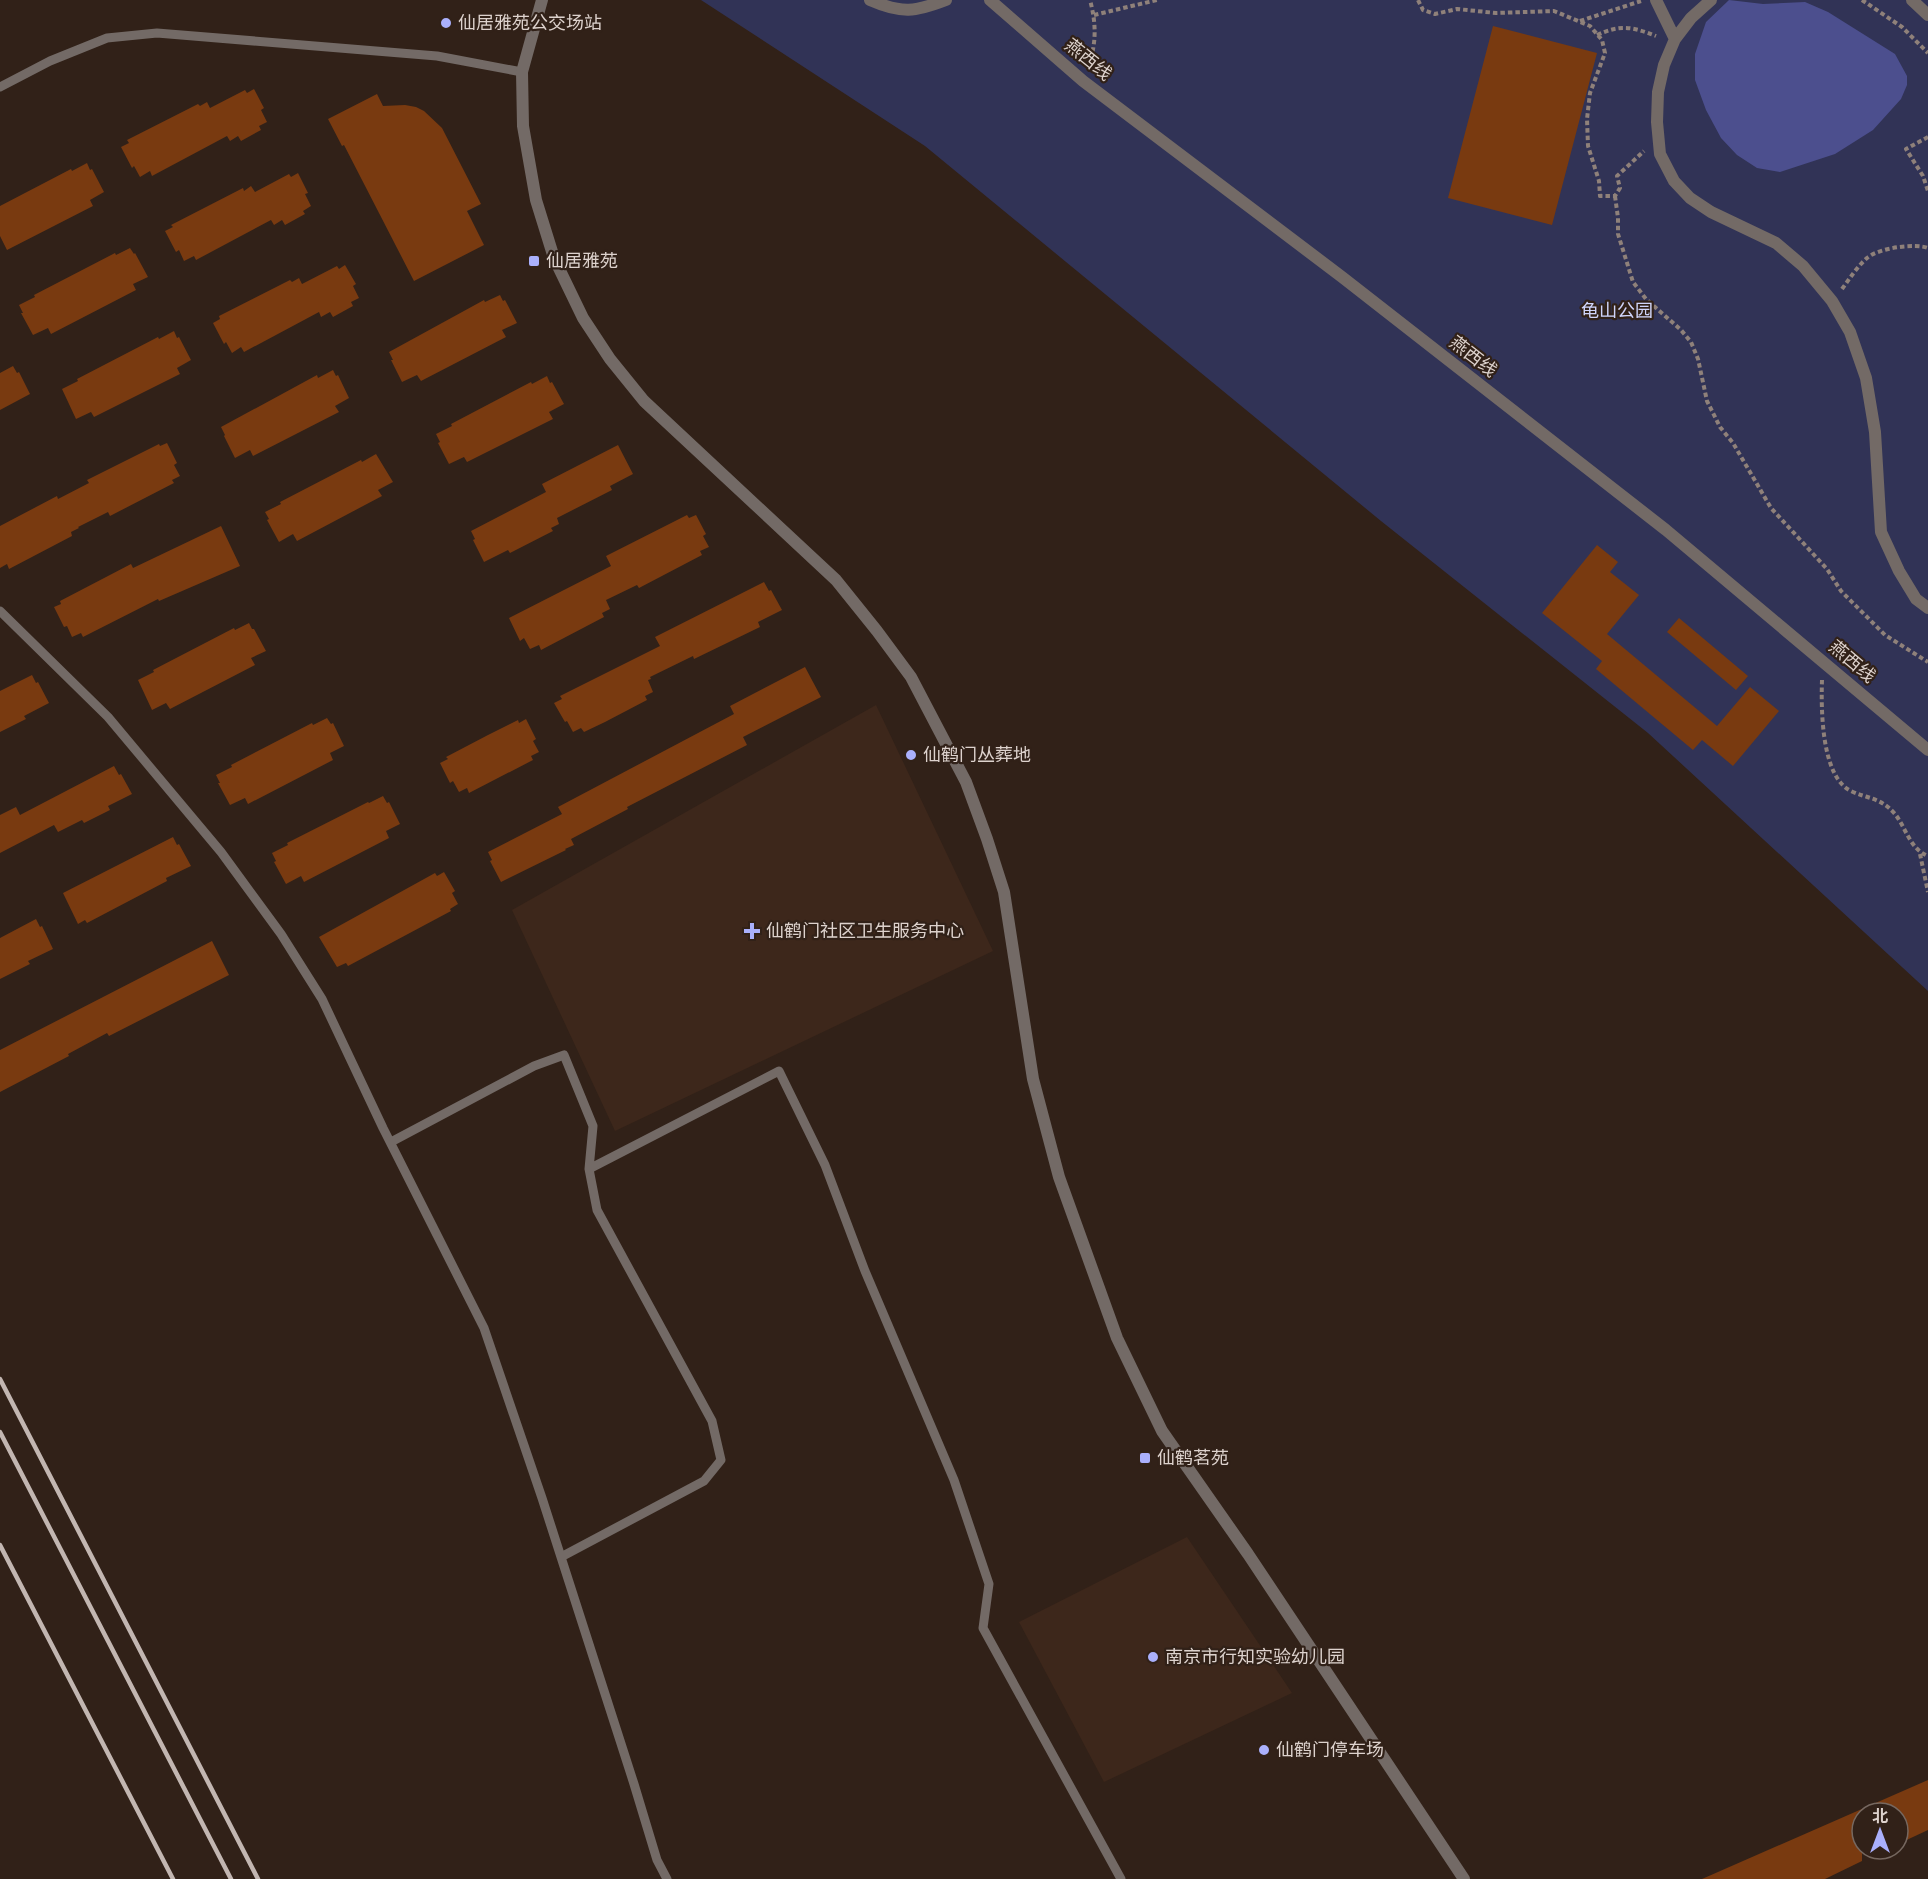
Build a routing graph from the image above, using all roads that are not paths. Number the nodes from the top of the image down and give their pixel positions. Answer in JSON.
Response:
{"nodes":[{"id":1,"x":542,"y":0,"type":"edge"},
{"id":2,"x":870,"y":0,"type":"edge"},
{"id":3,"x":946,"y":0,"type":"edge"},
{"id":4,"x":990,"y":0,"type":"edge"},
{"id":5,"x":1656,"y":0,"type":"edge"},
{"id":6,"x":1711,"y":0,"type":"edge"},
{"id":7,"x":1912,"y":0,"type":"edge"},
{"id":8,"x":1928,"y":15,"type":"edge"},
{"id":9,"x":1673,"y":36,"type":"junction"},
{"id":10,"x":522,"y":72,"type":"junction"},
{"id":11,"x":0,"y":87,"type":"edge"},
{"id":12,"x":1928,"y":608,"type":"edge"},
{"id":13,"x":0,"y":611,"type":"edge"},
{"id":14,"x":1928,"y":750,"type":"edge"},
{"id":15,"x":391,"y":1142,"type":"junction"},
{"id":16,"x":589,"y":1169,"type":"junction"},
{"id":17,"x":561,"y":1557,"type":"junction"},
{"id":18,"x":667,"y":1879,"type":"edge"},
{"id":19,"x":1121,"y":1879,"type":"edge"},
{"id":20,"x":1464,"y":1879,"type":"edge"}],
"edges":[{"from":1,"to":10,"type":"street"},
{"from":2,"to":3,"type":"street"},
{"from":4,"to":14,"type":"street","name":"燕西线"},
{"from":5,"to":9,"type":"street"},
{"from":6,"to":9,"type":"street"},
{"from":7,"to":8,"type":"street"},
{"from":9,"to":12,"type":"street"},
{"from":10,"to":11,"type":"lane"},
{"from":10,"to":20,"type":"street"},
{"from":13,"to":15,"type":"lane"},
{"from":15,"to":16,"type":"lane"},
{"from":15,"to":17,"type":"lane"},
{"from":16,"to":17,"type":"lane"},
{"from":16,"to":19,"type":"lane"},
{"from":17,"to":18,"type":"lane"}]}
